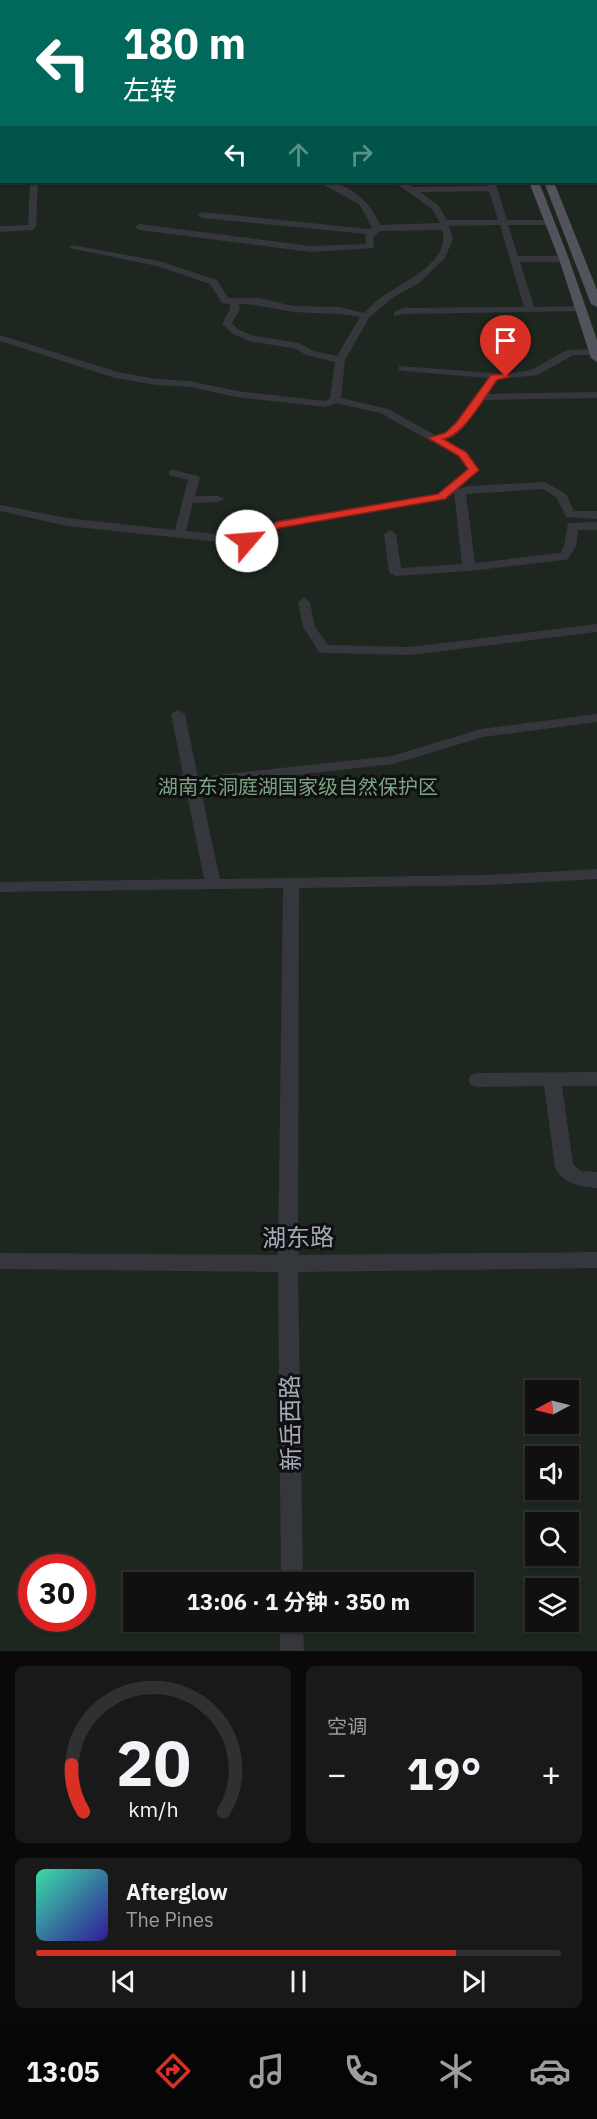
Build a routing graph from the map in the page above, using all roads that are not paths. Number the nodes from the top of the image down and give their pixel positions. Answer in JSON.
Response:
{"nodes":[{"id":1,"x":34,"y":183,"type":"edge"},
{"id":2,"x":325,"y":183,"type":"edge"},
{"id":3,"x":400,"y":183,"type":"edge"},
{"id":4,"x":534,"y":183,"type":"edge"},
{"id":5,"x":549,"y":183,"type":"edge"},
{"id":6,"x":492,"y":185,"type":"edge"},
{"id":7,"x":411,"y":190,"type":"junction"},
{"id":8,"x":202,"y":215,"type":"dead end"},
{"id":9,"x":503,"y":222,"type":"junction"},
{"id":10,"x":550,"y":222,"type":"junction"},
{"id":11,"x":444,"y":223,"type":"junction"},
{"id":12,"x":139,"y":227,"type":"dead end"},
{"id":13,"x":377,"y":228,"type":"junction"},
{"id":14,"x":0,"y":229,"type":"edge"},
{"id":15,"x":74,"y":248,"type":"dead end"},
{"id":16,"x":564,"y":258,"type":"junction"},
{"id":17,"x":514,"y":259,"type":"junction"},
{"id":18,"x":234,"y":302,"type":"junction"},
{"id":19,"x":597,"y":304,"type":"edge"},
{"id":20,"x":530,"y":309,"type":"junction"},
{"id":21,"x":581,"y":309,"type":"junction"},
{"id":22,"x":397,"y":314,"type":"dead end"},
{"id":23,"x":367,"y":316,"type":"junction"},
{"id":24,"x":0,"y":338,"type":"edge"},
{"id":25,"x":596,"y":355,"type":"edge"},
{"id":26,"x":340,"y":360,"type":"junction"},
{"id":27,"x":403,"y":369,"type":"dead end"},
{"id":28,"x":494,"y":377,"type":"junction"},
{"id":29,"x":597,"y":394,"type":"edge"},
{"id":30,"x":481,"y":397,"type":"junction"},
{"id":31,"x":334,"y":400,"type":"junction"},
{"id":32,"x":433,"y":438,"type":"junction"},
{"id":33,"x":173,"y":474,"type":"dead end"},
{"id":34,"x":189,"y":500,"type":"junction"},
{"id":35,"x":218,"y":500,"type":"dead end"},
{"id":36,"x":2,"y":512,"type":"edge"},
{"id":37,"x":597,"y":515,"type":"edge"},
{"id":38,"x":571,"y":522,"type":"junction"},
{"id":39,"x":597,"y":526,"type":"edge"},
{"id":40,"x":180,"y":533,"type":"junction"},
{"id":41,"x":390,"y":534,"type":"dead end"},
{"id":42,"x":469,"y":567,"type":"junction"},
{"id":43,"x":304,"y":602,"type":"dead end"},
{"id":44,"x":597,"y":628,"type":"edge"},
{"id":45,"x":178,"y":714,"type":"dead end"},
{"id":46,"x":597,"y":718,"type":"edge"},
{"id":47,"x":191,"y":782,"type":"junction"},
{"id":48,"x":597,"y":874,"type":"edge"},
{"id":49,"x":291,"y":883,"type":"junction"},
{"id":50,"x":213,"y":884,"type":"junction"},
{"id":51,"x":0,"y":887,"type":"edge"},
{"id":52,"x":552,"y":1079,"type":"junction"},
{"id":53,"x":597,"y":1079,"type":"edge"},
{"id":54,"x":477,"y":1080,"type":"dead end"},
{"id":55,"x":597,"y":1180,"type":"edge"},
{"id":56,"x":597,"y":1260,"type":"edge"},
{"id":57,"x":0,"y":1261,"type":"edge"},
{"id":58,"x":288,"y":1263,"type":"junction"},
{"id":59,"x":292,"y":1572,"type":"edge"},
{"id":60,"x":292,"y":1632,"type":"edge"},
{"id":61,"x":292,"y":1651,"type":"edge"}],
"edges":[{"from":1,"to":14,"type":"street"},
{"from":2,"to":13,"type":"street"},
{"from":3,"to":7,"type":"street"},
{"from":4,"to":10,"type":"main road"},
{"from":5,"to":19,"type":"main road"},
{"from":6,"to":7,"type":"street"},
{"from":6,"to":9,"type":"street"},
{"from":7,"to":11,"type":"street"},
{"from":8,"to":13,"type":"street"},
{"from":9,"to":10,"type":"street"},
{"from":9,"to":11,"type":"street"},
{"from":9,"to":17,"type":"street"},
{"from":10,"to":16,"type":"main road"},
{"from":11,"to":13,"type":"street"},
{"from":11,"to":23,"type":"street"},
{"from":12,"to":13,"type":"street"},
{"from":15,"to":18,"type":"street"},
{"from":16,"to":17,"type":"street"},
{"from":16,"to":21,"type":"main road"},
{"from":17,"to":20,"type":"street"},
{"from":18,"to":23,"type":"street"},
{"from":18,"to":26,"type":"street"},
{"from":20,"to":21,"type":"street"},
{"from":20,"to":22,"type":"street"},
{"from":21,"to":25,"type":"main road"},
{"from":23,"to":26,"type":"street"},
{"from":24,"to":31,"type":"street"},
{"from":25,"to":28,"type":"street"},
{"from":26,"to":31,"type":"street"},
{"from":27,"to":28,"type":"street"},
{"from":28,"to":30,"type":"street"},
{"from":29,"to":30,"type":"street"},
{"from":30,"to":32,"type":"street"},
{"from":31,"to":32,"type":"street"},
{"from":32,"to":40,"type":"street"},
{"from":33,"to":34,"type":"street"},
{"from":34,"to":35,"type":"street"},
{"from":34,"to":40,"type":"street"},
{"from":36,"to":40,"type":"street"},
{"from":37,"to":38,"type":"street"},
{"from":38,"to":39,"type":"street"},
{"from":38,"to":42,"type":"street"},
{"from":38,"to":42,"type":"street"},
{"from":41,"to":42,"type":"street"},
{"from":43,"to":44,"type":"street"},
{"from":45,"to":47,"type":"street"},
{"from":46,"to":47,"type":"street"},
{"from":47,"to":50,"type":"street"},
{"from":48,"to":49,"type":"street"},
{"from":49,"to":50,"type":"street"},
{"from":49,"to":58,"type":"street","name":"新岳西路"},
{"from":50,"to":51,"type":"street"},
{"from":52,"to":53,"type":"street"},
{"from":52,"to":54,"type":"street"},
{"from":52,"to":55,"type":"street"},
{"from":56,"to":58,"type":"street","name":"湖东路"},
{"from":57,"to":58,"type":"street","name":"湖东路"},
{"from":58,"to":59,"type":"street","name":"新岳西路"},
{"from":60,"to":61,"type":"street"}]}
